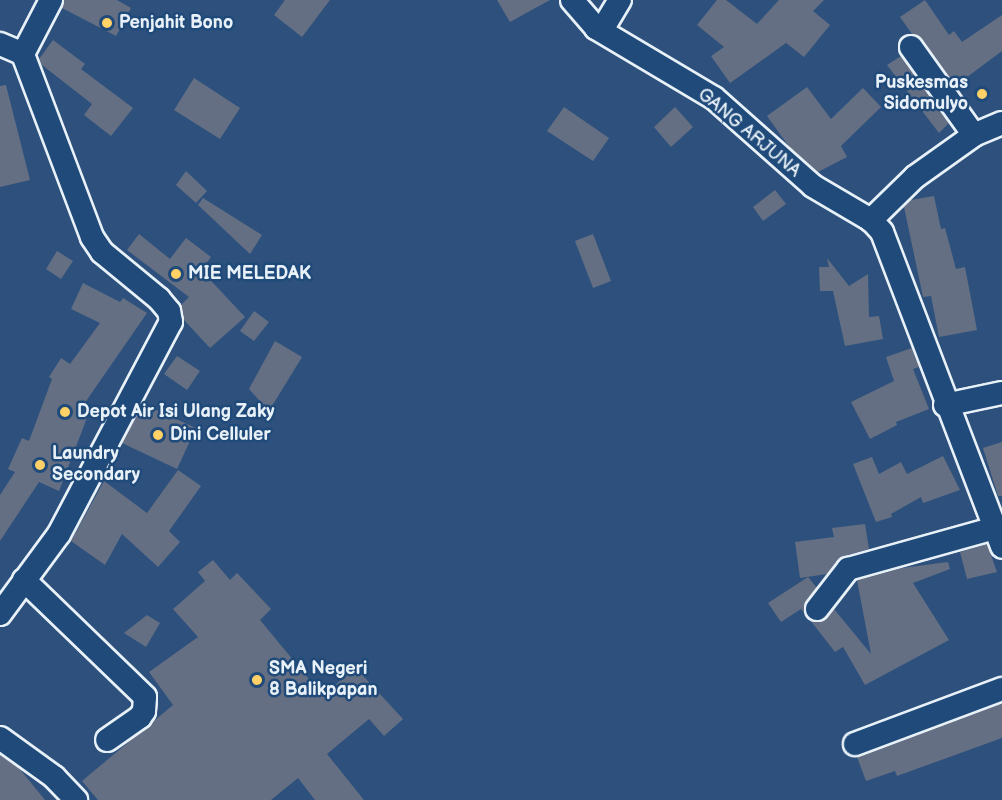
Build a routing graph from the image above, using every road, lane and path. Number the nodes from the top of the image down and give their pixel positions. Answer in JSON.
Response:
{"nodes":[{"id":1,"x":51,"y":0,"type":"edge"},
{"id":2,"x":572,"y":0,"type":"edge"},
{"id":3,"x":620,"y":0,"type":"edge"},
{"id":4,"x":596,"y":28,"type":"junction"},
{"id":5,"x":0,"y":44,"type":"edge"},
{"id":6,"x":911,"y":47,"type":"dead end"},
{"id":7,"x":23,"y":54,"type":"junction"},
{"id":8,"x":1002,"y":123,"type":"edge"},
{"id":9,"x":974,"y":135,"type":"junction"},
{"id":10,"x":871,"y":220,"type":"junction"},
{"id":11,"x":1002,"y":393,"type":"edge"},
{"id":12,"x":945,"y":405,"type":"junction"},
{"id":13,"x":999,"y":534,"type":"edge"},
{"id":14,"x":24,"y":580,"type":"junction"},
{"id":15,"x":817,"y":609,"type":"dead end"},
{"id":16,"x":0,"y":614,"type":"edge"},
{"id":17,"x":1002,"y":689,"type":"edge"},
{"id":18,"x":0,"y":738,"type":"edge"},
{"id":19,"x":107,"y":740,"type":"dead end"},
{"id":20,"x":855,"y":744,"type":"dead end"},
{"id":21,"x":76,"y":800,"type":"edge"}],
"edges":[{"from":1,"to":7,"type":"street"},
{"from":2,"to":4,"type":"street","name":"GANG ARJUNA"},
{"from":3,"to":4,"type":"street"},
{"from":4,"to":10,"type":"street","name":"GANG ARJUNA"},
{"from":5,"to":7,"type":"street"},
{"from":6,"to":9,"type":"street"},
{"from":7,"to":14,"type":"street"},
{"from":8,"to":9,"type":"street"},
{"from":9,"to":10,"type":"street"},
{"from":10,"to":12,"type":"street"},
{"from":11,"to":12,"type":"street"},
{"from":12,"to":13,"type":"street"},
{"from":13,"to":15,"type":"street"},
{"from":14,"to":16,"type":"street"},
{"from":14,"to":19,"type":"street"},
{"from":17,"to":20,"type":"street"},
{"from":18,"to":21,"type":"street"}]}
